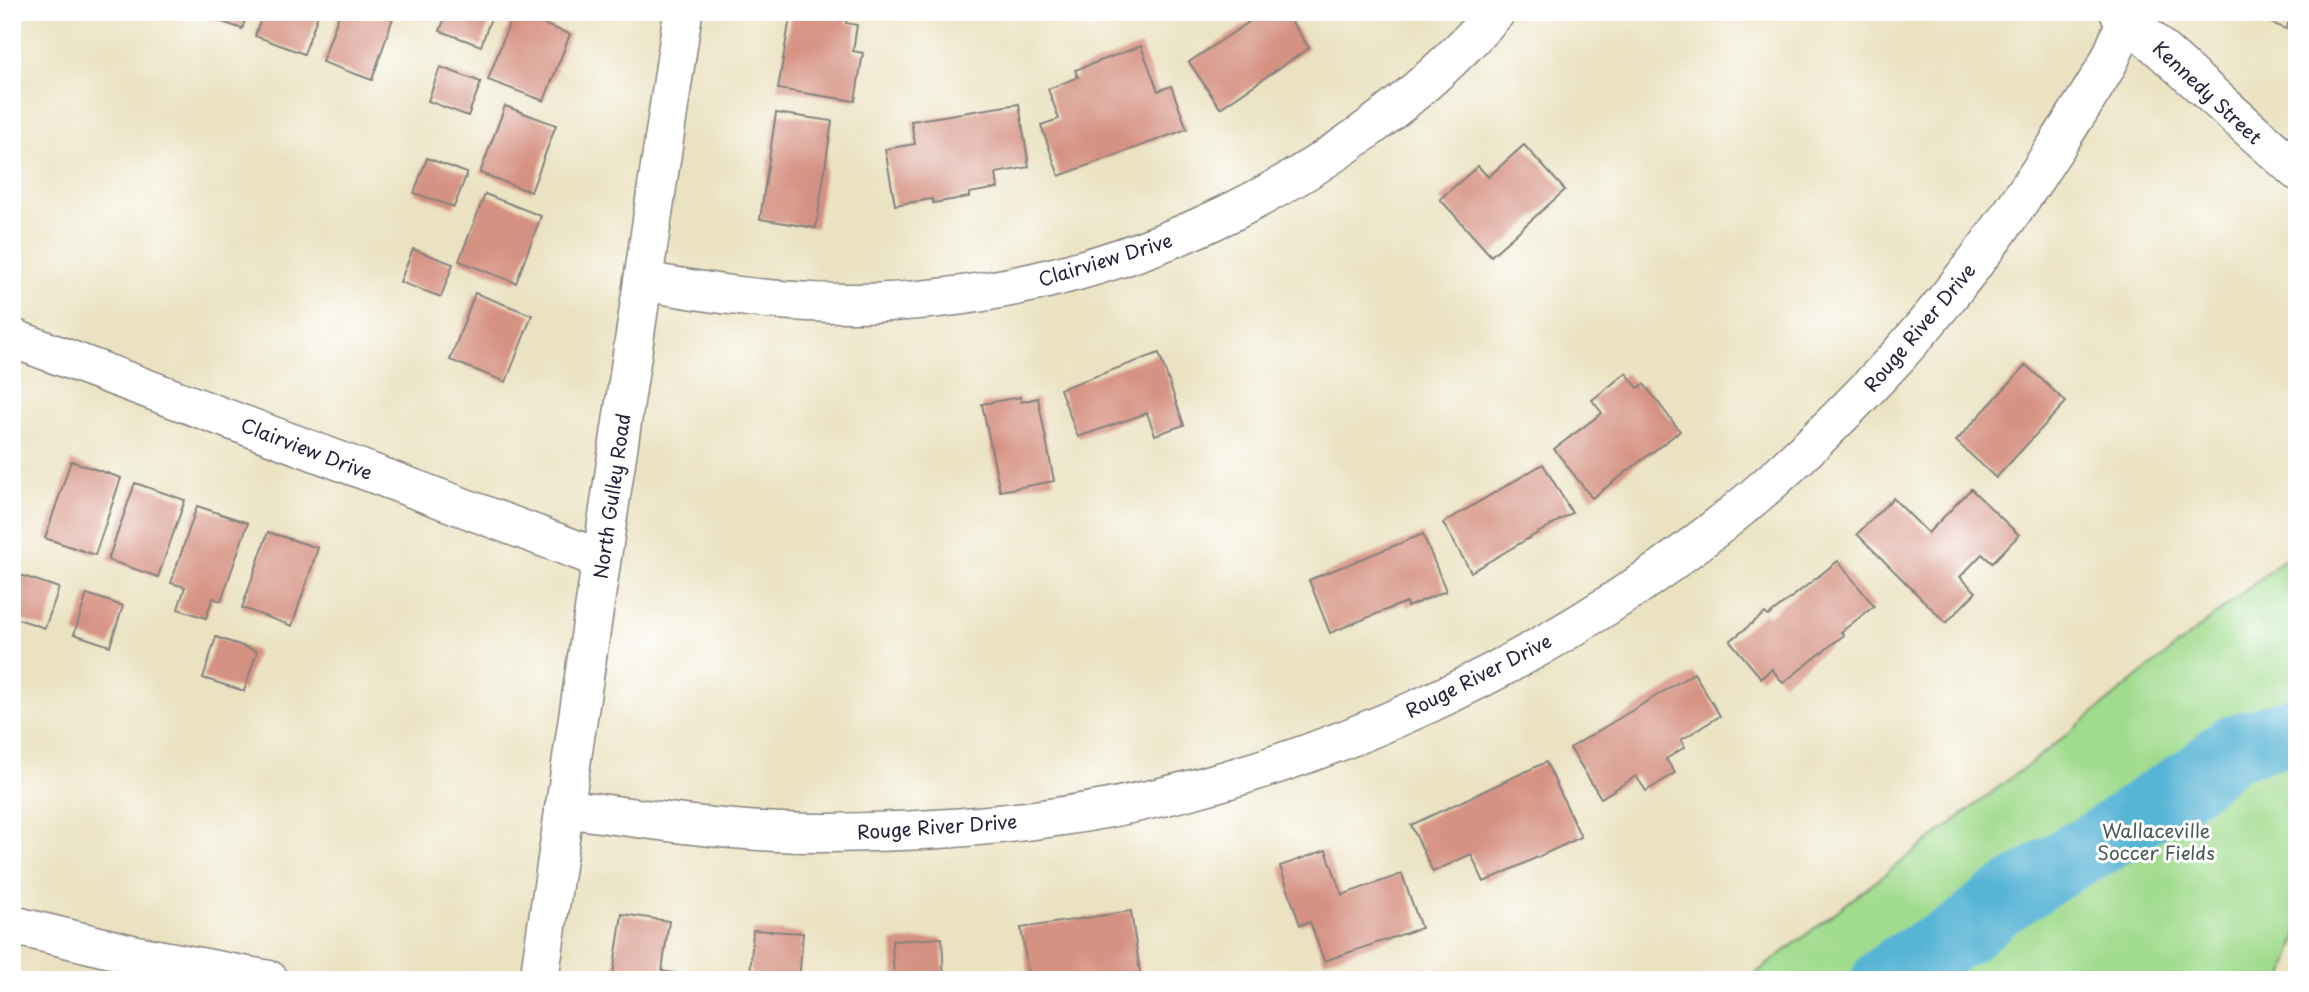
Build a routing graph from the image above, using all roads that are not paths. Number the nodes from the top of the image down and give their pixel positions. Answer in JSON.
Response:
{"nodes":[{"id":1,"x":683,"y":12,"type":"edge"},
{"id":2,"x":1496,"y":12,"type":"edge"},
{"id":3,"x":2125,"y":14,"type":"edge"},
{"id":4,"x":2297,"y":171,"type":"edge"},
{"id":5,"x":643,"y":281,"type":"junction"},
{"id":6,"x":12,"y":338,"type":"edge"},
{"id":7,"x":601,"y":559,"type":"junction"},
{"id":8,"x":564,"y":808,"type":"junction"},
{"id":9,"x":12,"y":925,"type":"edge"},
{"id":10,"x":269,"y":980,"type":"edge"},
{"id":11,"x":539,"y":980,"type":"edge"}],
"edges":[{"from":1,"to":5,"type":"street","name":"North Gulley Road"},
{"from":2,"to":5,"type":"street","name":"Clairview Drive"},
{"from":3,"to":4,"type":"street","name":"Kennedy Street"},
{"from":3,"to":8,"type":"street","name":"Rouge River Drive"},
{"from":5,"to":7,"type":"street","name":"North Gulley Road"},
{"from":6,"to":7,"type":"street","name":"Clairview Drive"},
{"from":7,"to":8,"type":"street","name":"North Gulley Road"},
{"from":8,"to":11,"type":"street","name":"North Gulley Road"},
{"from":9,"to":10,"type":"street"}]}
